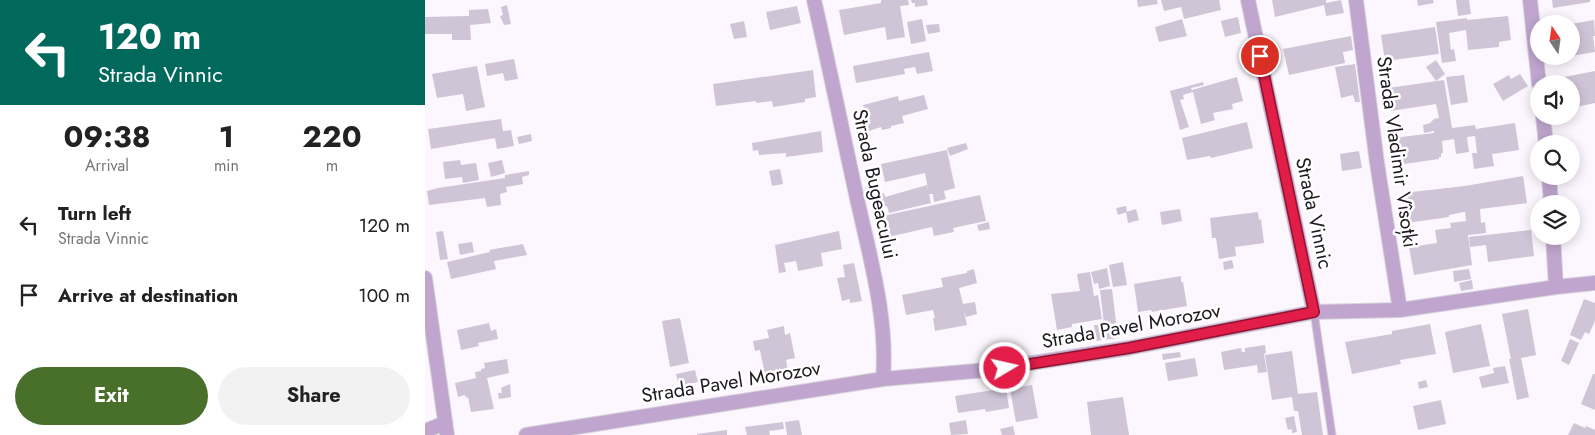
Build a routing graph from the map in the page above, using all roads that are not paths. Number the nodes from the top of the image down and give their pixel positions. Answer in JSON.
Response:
{"nodes":[{"id":1,"x":814,"y":0,"type":"edge"},
{"id":2,"x":1248,"y":0,"type":"edge"},
{"id":3,"x":1355,"y":0,"type":"edge"},
{"id":4,"x":1529,"y":0,"type":"edge"},
{"id":5,"x":1538,"y":75,"type":"edge"},
{"id":6,"x":1554,"y":245,"type":"edge"},
{"id":7,"x":425,"y":278,"type":"edge"},
{"id":8,"x":1595,"y":283,"type":"edge"},
{"id":9,"x":1556,"y":287,"type":"junction"},
{"id":10,"x":1400,"y":310,"type":"junction"},
{"id":11,"x":1314,"y":312,"type":"junction"},
{"id":12,"x":883,"y":379,"type":"junction"},
{"id":13,"x":446,"y":429,"type":"edge"},
{"id":14,"x":425,"y":431,"type":"edge"},
{"id":15,"x":526,"y":435,"type":"edge"},
{"id":16,"x":1332,"y":435,"type":"edge"}],
"edges":[{"from":1,"to":12,"type":"street","name":"Strada Bugeacului"},
{"from":2,"to":11,"type":"street","name":"Strada Vinnic"},
{"from":3,"to":10,"type":"street","name":"Strada Vladimir Vîsoțki"},
{"from":4,"to":5,"type":"street"},
{"from":6,"to":9,"type":"street"},
{"from":7,"to":13,"type":"street"},
{"from":8,"to":9,"type":"street","name":"Strada Pavel Morozov"},
{"from":9,"to":10,"type":"street","name":"Strada Pavel Morozov"},
{"from":10,"to":11,"type":"street","name":"Strada Pavel Morozov"},
{"from":11,"to":12,"type":"street","name":"Strada Pavel Morozov"},
{"from":11,"to":16,"type":"lane","name":"Strada Vinnic"},
{"from":12,"to":15,"type":"street","name":"Strada Pavel Morozov"},
{"from":13,"to":14,"type":"street"}]}
